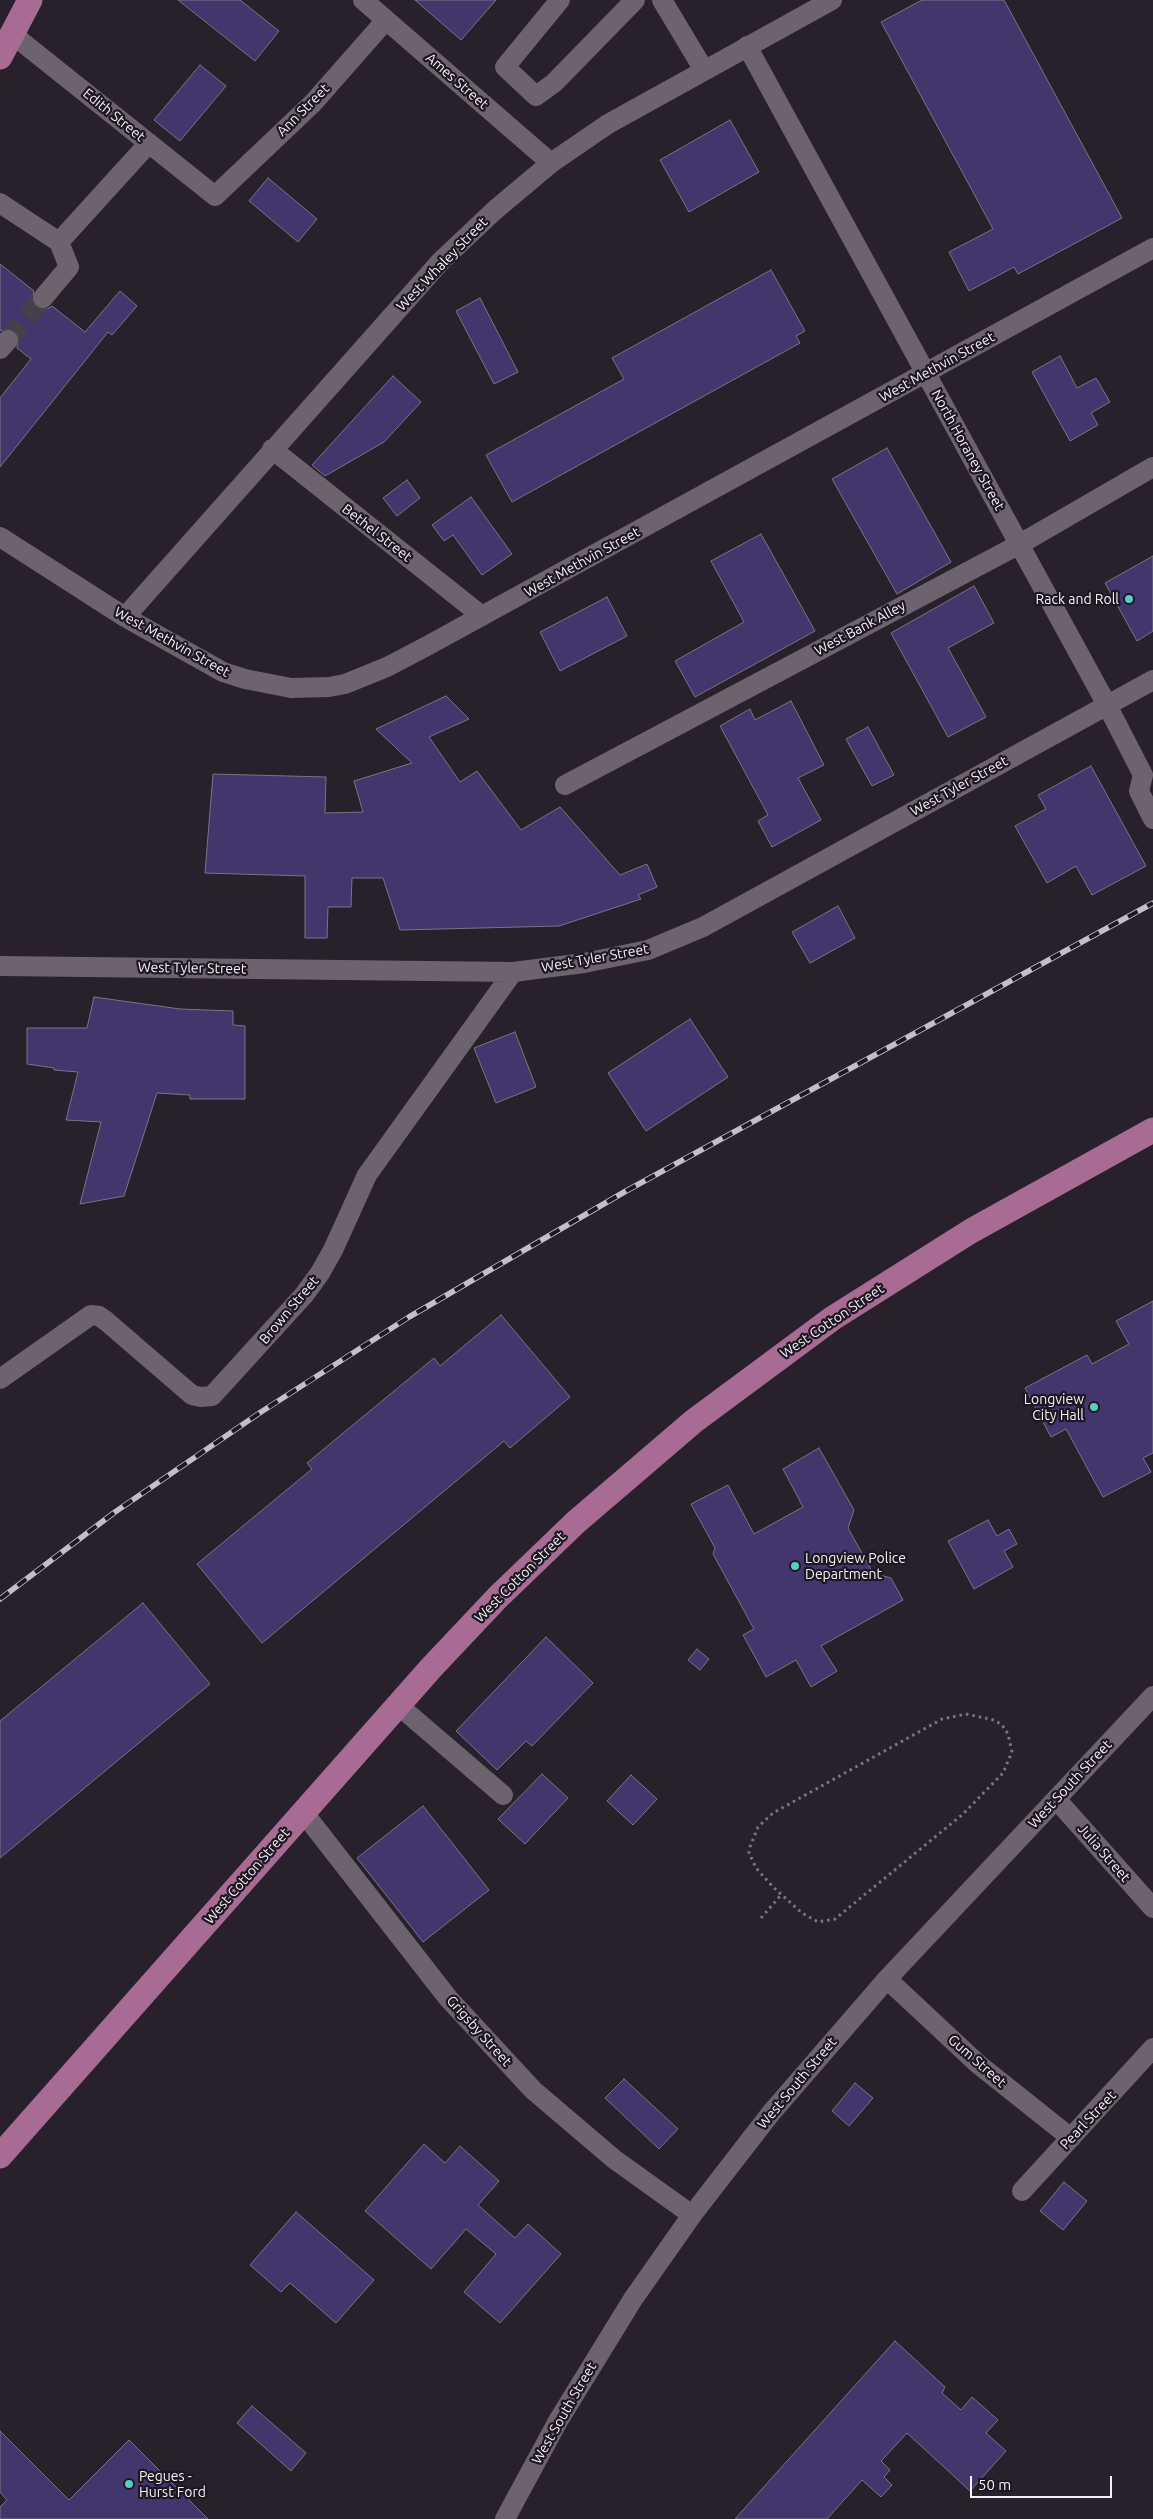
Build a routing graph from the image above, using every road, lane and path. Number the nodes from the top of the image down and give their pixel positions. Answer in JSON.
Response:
{"nodes":[{"id":1,"x":30,"y":0,"type":"edge"},
{"id":2,"x":363,"y":0,"type":"edge"},
{"id":3,"x":560,"y":0,"type":"edge"},
{"id":4,"x":635,"y":0,"type":"edge"},
{"id":5,"x":662,"y":0,"type":"edge"},
{"id":6,"x":832,"y":0,"type":"edge"},
{"id":7,"x":386,"y":20,"type":"junction"},
{"id":8,"x":12,"y":34,"type":"junction"},
{"id":9,"x":747,"y":46,"type":"junction"},
{"id":10,"x":0,"y":58,"type":"edge"},
{"id":11,"x":704,"y":70,"type":"junction"},
{"id":12,"x":149,"y":143,"type":"junction"},
{"id":13,"x":552,"y":163,"type":"junction"},
{"id":14,"x":216,"y":196,"type":"joint"},
{"id":15,"x":0,"y":203,"type":"edge"},
{"id":16,"x":59,"y":242,"type":"junction"},
{"id":17,"x":1153,"y":248,"type":"edge"},
{"id":18,"x":43,"y":298,"type":"tunnel mouth"},
{"id":19,"x":926,"y":373,"type":"junction"},
{"id":20,"x":272,"y":449,"type":"junction"},
{"id":21,"x":1153,"y":467,"type":"edge"},
{"id":22,"x":0,"y":537,"type":"edge"},
{"id":23,"x":1020,"y":544,"type":"junction"},
{"id":24,"x":482,"y":616,"type":"junction"},
{"id":25,"x":125,"y":617,"type":"junction"},
{"id":26,"x":1153,"y":680,"type":"edge"},
{"id":27,"x":1107,"y":705,"type":"junction"},
{"id":28,"x":1148,"y":777,"type":"edge"},
{"id":29,"x":565,"y":785,"type":"dead end"},
{"id":30,"x":1153,"y":819,"type":"edge"},
{"id":31,"x":0,"y":966,"type":"edge"},
{"id":32,"x":513,"y":972,"type":"junction"},
{"id":33,"x":1153,"y":1130,"type":"edge"},
{"id":34,"x":0,"y":1379,"type":"edge"},
{"id":35,"x":1153,"y":1696,"type":"edge"},
{"id":36,"x":398,"y":1705,"type":"junction"},
{"id":37,"x":503,"y":1794,"type":"dead end"},
{"id":38,"x":1056,"y":1798,"type":"junction"},
{"id":39,"x":303,"y":1812,"type":"junction"},
{"id":40,"x":781,"y":1895,"type":"junction"},
{"id":41,"x":1153,"y":1908,"type":"edge"},
{"id":42,"x":762,"y":1918,"type":"dead end"},
{"id":43,"x":888,"y":1979,"type":"junction"},
{"id":44,"x":1153,"y":2048,"type":"edge"},
{"id":45,"x":1072,"y":2138,"type":"junction"},
{"id":46,"x":0,"y":2156,"type":"edge"},
{"id":47,"x":1022,"y":2191,"type":"dead end"},
{"id":48,"x":692,"y":2214,"type":"junction"},
{"id":49,"x":505,"y":2519,"type":"edge"}],
"edges":[{"from":1,"to":8,"type":"main road"},
{"from":2,"to":7,"type":"street","name":"Ames Street"},
{"from":3,"to":4,"type":"street"},
{"from":5,"to":11,"type":"street"},
{"from":6,"to":9,"type":"street","name":"West Whaley Street"},
{"from":7,"to":13,"type":"street","name":"Ames Street"},
{"from":7,"to":14,"type":"street","name":"Ann Street"},
{"from":8,"to":10,"type":"main road"},
{"from":8,"to":12,"type":"street","name":"Edith Street"},
{"from":9,"to":11,"type":"street","name":"West Whaley Street"},
{"from":9,"to":19,"type":"street","name":"North Horaney Street"},
{"from":11,"to":13,"type":"street","name":"West Whaley Street"},
{"from":12,"to":14,"type":"street","name":"Edith Street"},
{"from":12,"to":16,"type":"street"},
{"from":13,"to":20,"type":"street","name":"West Whaley Street"},
{"from":15,"to":16,"type":"street"},
{"from":16,"to":18,"type":"street"},
{"from":17,"to":19,"type":"street","name":"West Methvin Street"},
{"from":19,"to":23,"type":"street","name":"North Horaney Street"},
{"from":19,"to":24,"type":"street","name":"West Methvin Street"},
{"from":20,"to":24,"type":"street","name":"Bethel Street"},
{"from":20,"to":25,"type":"street","name":"West Whaley Street"},
{"from":21,"to":23,"type":"street","name":"West Bank Alley"},
{"from":22,"to":25,"type":"street","name":"West Methvin Street"},
{"from":23,"to":27,"type":"street","name":"North Horaney Street"},
{"from":23,"to":29,"type":"street","name":"West Bank Alley"},
{"from":24,"to":25,"type":"street","name":"West Methvin Street"},
{"from":26,"to":27,"type":"street","name":"West Tyler Street"},
{"from":27,"to":28,"type":"street","name":"North Horaney Street"},
{"from":27,"to":32,"type":"street","name":"West Tyler Street"},
{"from":28,"to":30,"type":"street","name":"North Horaney Street"},
{"from":31,"to":32,"type":"street","name":"West Tyler Street"},
{"from":32,"to":34,"type":"street","name":"Brown Street"},
{"from":33,"to":36,"type":"main road","name":"West Cotton Street"},
{"from":35,"to":38,"type":"street","name":"West South Street"},
{"from":36,"to":37,"type":"street"},
{"from":36,"to":39,"type":"main road","name":"West Cotton Street"},
{"from":38,"to":41,"type":"street","name":"Julia Street"},
{"from":38,"to":43,"type":"street","name":"West South Street"},
{"from":39,"to":46,"type":"main road","name":"West Cotton Street"},
{"from":39,"to":48,"type":"street","name":"Grigsby Street"},
{"from":40,"to":40,"type":"path"},
{"from":40,"to":42,"type":"path"},
{"from":43,"to":45,"type":"street","name":"Gum Street"},
{"from":43,"to":48,"type":"street","name":"West South Street"},
{"from":44,"to":45,"type":"street","name":"Pearl Street"},
{"from":45,"to":47,"type":"street","name":"Pearl Street"},
{"from":48,"to":49,"type":"street","name":"West South Street"}]}
